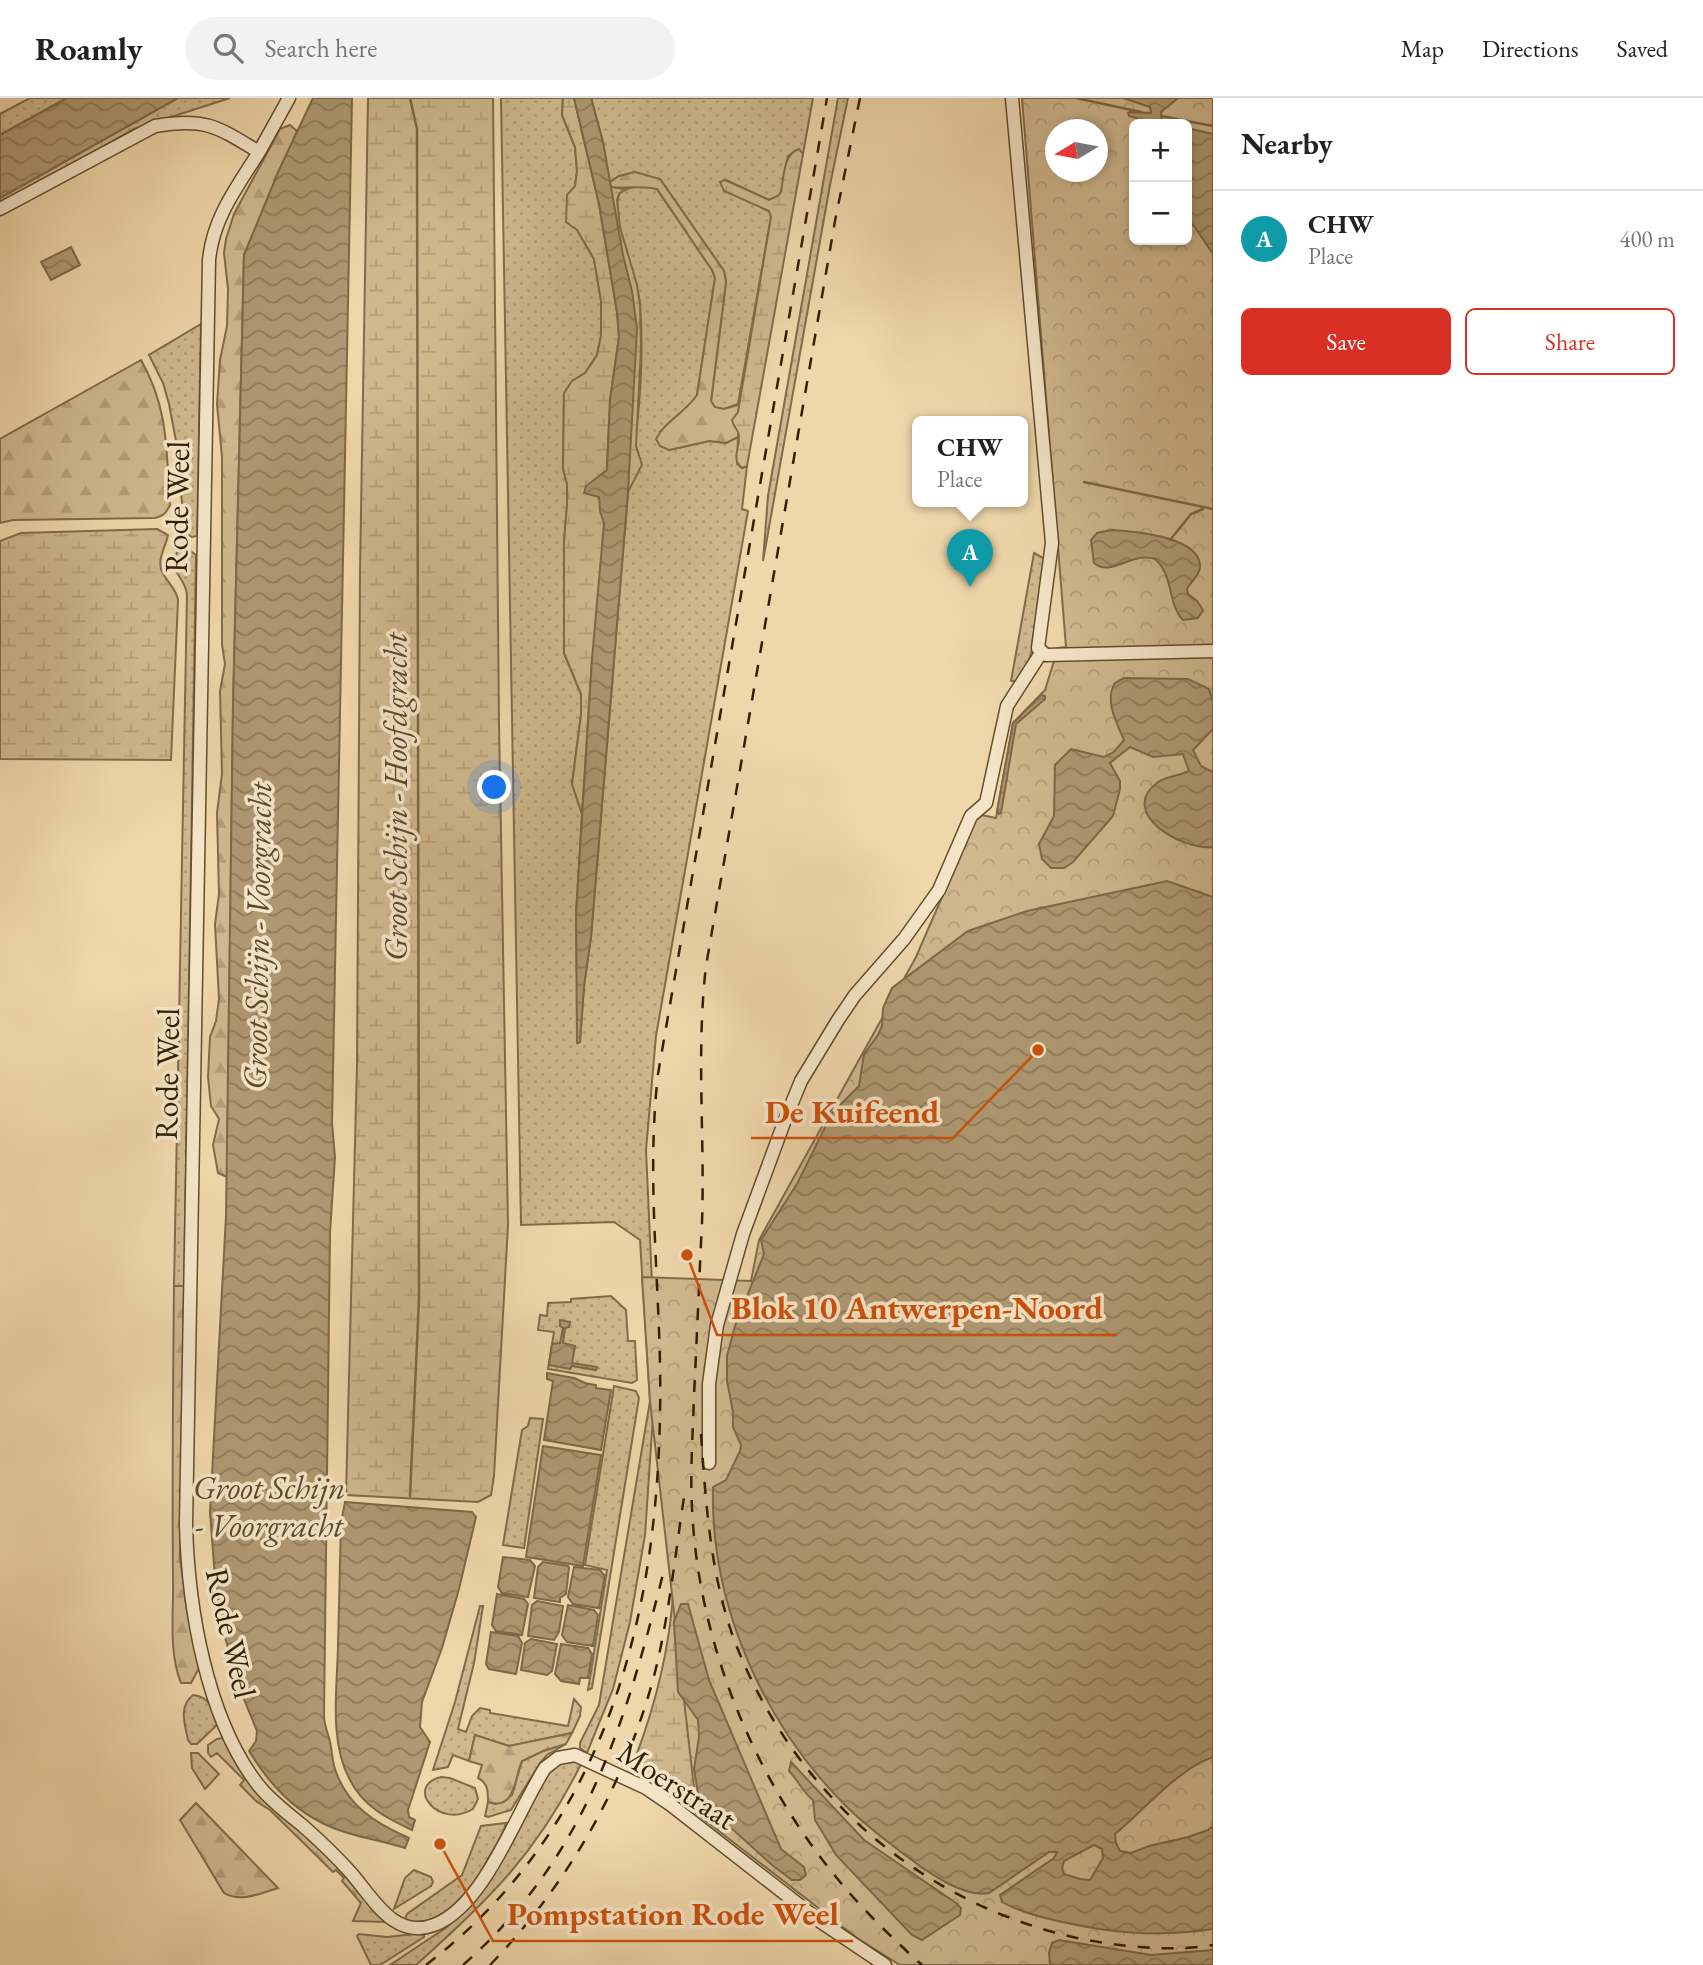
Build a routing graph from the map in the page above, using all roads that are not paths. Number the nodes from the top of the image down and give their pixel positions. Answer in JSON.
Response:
{"nodes":[{"id":1,"x":289,"y":98,"type":"edge"},
{"id":2,"x":1012,"y":98,"type":"edge"},
{"id":3,"x":259,"y":152,"type":"junction"},
{"id":4,"x":0,"y":209,"type":"edge"},
{"id":5,"x":1213,"y":651,"type":"edge"},
{"id":6,"x":1041,"y":653,"type":"junction"},
{"id":7,"x":709,"y":1463,"type":"dead end"},
{"id":8,"x":411,"y":1928,"type":"joint"},
{"id":9,"x":885,"y":1965,"type":"edge"}],
"edges":[{"from":1,"to":3,"type":"street","name":"Rode Weel"},
{"from":2,"to":6,"type":"street"},
{"from":3,"to":4,"type":"street"},
{"from":3,"to":8,"type":"street","name":"Rode Weel"},
{"from":5,"to":6,"type":"street"},
{"from":6,"to":7,"type":"street"},
{"from":8,"to":9,"type":"street","name":"Moerstraat"}]}
